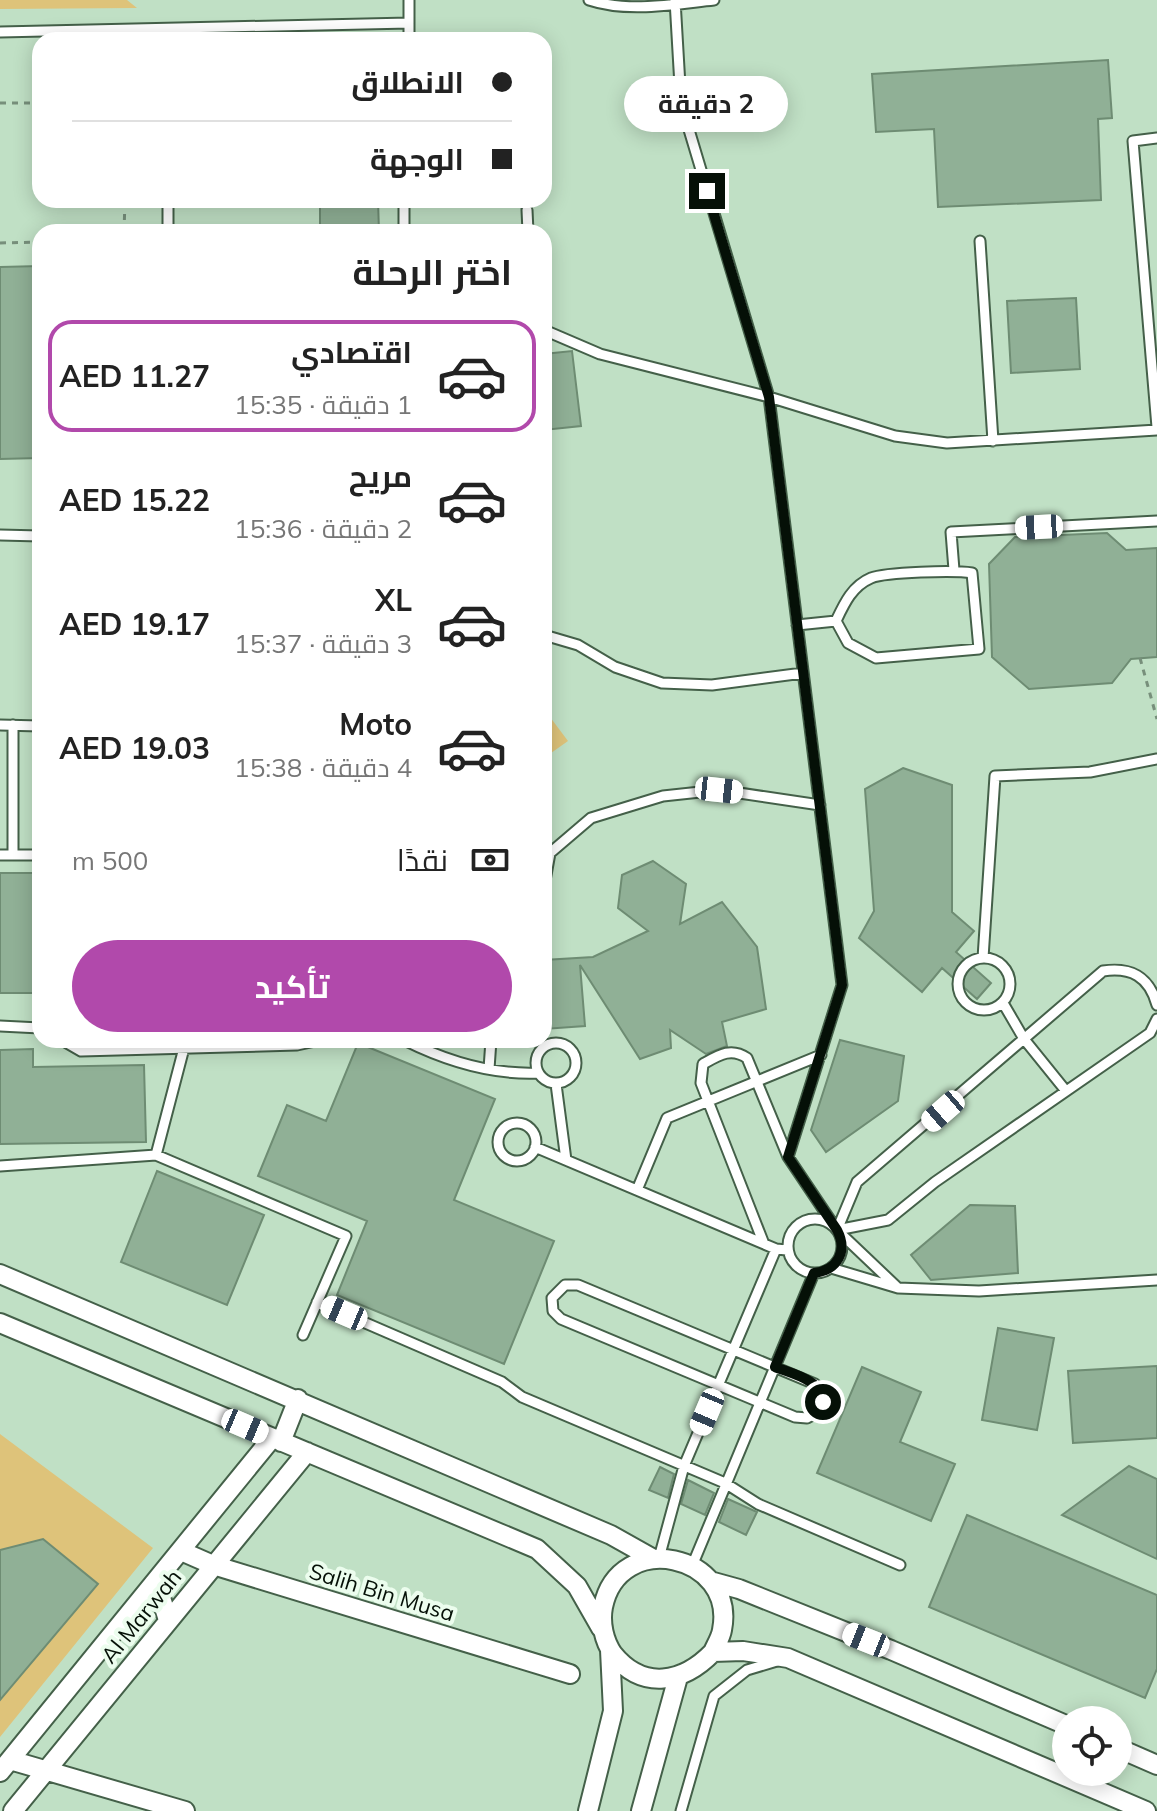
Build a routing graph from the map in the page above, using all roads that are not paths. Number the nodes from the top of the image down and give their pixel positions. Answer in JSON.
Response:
{"nodes":[{"id":1,"x":409,"y":0,"type":"edge"},
{"id":2,"x":589,"y":0,"type":"edge"},
{"id":3,"x":714,"y":0,"type":"edge"},
{"id":4,"x":675,"y":2,"type":"edge"},
{"id":5,"x":409,"y":23,"type":"junction"},
{"id":6,"x":168,"y":29,"type":"joint"},
{"id":7,"x":0,"y":32,"type":"edge"},
{"id":8,"x":409,"y":32,"type":"edge"},
{"id":9,"x":1157,"y":138,"type":"edge"},
{"id":10,"x":527,"y":210,"type":"dead end"},
{"id":11,"x":528,"y":224,"type":"edge"},
{"id":12,"x":980,"y":241,"type":"dead end"},
{"id":13,"x":552,"y":333,"type":"edge"},
{"id":14,"x":769,"y":397,"type":"junction"},
{"id":15,"x":1157,"y":428,"type":"edge"},
{"id":16,"x":993,"y":441,"type":"junction"},
{"id":17,"x":1157,"y":521,"type":"edge"},
{"id":18,"x":0,"y":535,"type":"edge"},
{"id":19,"x":32,"y":536,"type":"edge"},
{"id":20,"x":954,"y":570,"type":"junction"},
{"id":21,"x":836,"y":621,"type":"junction"},
{"id":22,"x":797,"y":625,"type":"junction"},
{"id":23,"x":552,"y":637,"type":"edge"},
{"id":24,"x":803,"y":673,"type":"junction"},
{"id":25,"x":0,"y":725,"type":"edge"},
{"id":26,"x":13,"y":725,"type":"junction"},
{"id":27,"x":32,"y":726,"type":"edge"},
{"id":28,"x":1157,"y":759,"type":"edge"},
{"id":29,"x":820,"y":805,"type":"junction"},
{"id":30,"x":552,"y":851,"type":"edge"},
{"id":31,"x":0,"y":855,"type":"edge"},
{"id":32,"x":13,"y":855,"type":"junction"},
{"id":33,"x":32,"y":855,"type":"edge"},
{"id":34,"x":983,"y":958,"type":"junction"},
{"id":35,"x":1003,"y":1003,"type":"junction"},
{"id":36,"x":1157,"y":1005,"type":"edge"},
{"id":37,"x":1157,"y":1019,"type":"edge"},
{"id":38,"x":0,"y":1026,"type":"edge"},
{"id":39,"x":32,"y":1028,"type":"edge"},
{"id":40,"x":1024,"y":1039,"type":"junction"},
{"id":41,"x":552,"y":1045,"type":"edge"},
{"id":42,"x":76,"y":1048,"type":"edge"},
{"id":43,"x":184,"y":1048,"type":"joint"},
{"id":44,"x":420,"y":1048,"type":"edge"},
{"id":45,"x":490,"y":1048,"type":"edge"},
{"id":46,"x":543,"y":1048,"type":"edge"},
{"id":47,"x":821,"y":1055,"type":"junction"},
{"id":48,"x":489,"y":1069,"type":"junction"},
{"id":49,"x":538,"y":1073,"type":"junction"},
{"id":50,"x":759,"y":1080,"type":"junction"},
{"id":51,"x":556,"y":1084,"type":"junction"},
{"id":52,"x":1066,"y":1091,"type":"junction"},
{"id":53,"x":706,"y":1102,"type":"junction"},
{"id":54,"x":535,"y":1147,"type":"junction"},
{"id":55,"x":156,"y":1155,"type":"junction"},
{"id":56,"x":788,"y":1157,"type":"junction"},
{"id":57,"x":566,"y":1160,"type":"junction"},
{"id":58,"x":0,"y":1166,"type":"edge"},
{"id":59,"x":637,"y":1190,"type":"junction"},
{"id":60,"x":837,"y":1230,"type":"junction"},
{"id":61,"x":764,"y":1244,"type":"junction"},
{"id":62,"x":782,"y":1250,"type":"junction"},
{"id":63,"x":831,"y":1268,"type":"junction"},
{"id":64,"x":814,"y":1273,"type":"junction"},
{"id":65,"x":0,"y":1274,"type":"edge"},
{"id":66,"x":1157,"y":1280,"type":"edge"},
{"id":67,"x":898,"y":1288,"type":"junction"},
{"id":68,"x":317,"y":1302,"type":"junction"},
{"id":69,"x":0,"y":1323,"type":"edge"},
{"id":70,"x":303,"y":1335,"type":"dead end"},
{"id":71,"x":734,"y":1349,"type":"junction"},
{"id":72,"x":775,"y":1367,"type":"junction"},
{"id":73,"x":718,"y":1385,"type":"junction"},
{"id":74,"x":298,"y":1399,"type":"junction"},
{"id":75,"x":760,"y":1403,"type":"junction"},
{"id":76,"x":277,"y":1440,"type":"junction"},
{"id":77,"x":307,"y":1452,"type":"junction"},
{"id":78,"x":684,"y":1466,"type":"junction"},
{"id":79,"x":725,"y":1483,"type":"junction"},
{"id":80,"x":181,"y":1551,"type":"junction"},
{"id":81,"x":656,"y":1558,"type":"junction"},
{"id":82,"x":213,"y":1565,"type":"junction"},
{"id":83,"x":900,"y":1565,"type":"dead end"},
{"id":84,"x":692,"y":1566,"type":"junction"},
{"id":85,"x":710,"y":1581,"type":"junction"},
{"id":86,"x":156,"y":1582,"type":"junction"},
{"id":87,"x":168,"y":1620,"type":"junction"},
{"id":88,"x":602,"y":1629,"type":"junction"},
{"id":89,"x":610,"y":1650,"type":"junction"},
{"id":90,"x":713,"y":1652,"type":"junction"},
{"id":91,"x":788,"y":1658,"type":"junction"},
{"id":92,"x":570,"y":1674,"type":"dead end"},
{"id":93,"x":678,"y":1677,"type":"junction"},
{"id":94,"x":1052,"y":1719,"type":"edge"},
{"id":95,"x":1132,"y":1754,"type":"edge"},
{"id":96,"x":1052,"y":1762,"type":"edge"},
{"id":97,"x":1157,"y":1765,"type":"edge"},
{"id":98,"x":5,"y":1766,"type":"edge"},
{"id":99,"x":46,"y":1770,"type":"junction"},
{"id":100,"x":1099,"y":1786,"type":"edge"},
{"id":101,"x":13,"y":1811,"type":"edge"},
{"id":102,"x":185,"y":1811,"type":"edge"},
{"id":103,"x":588,"y":1811,"type":"edge"},
{"id":104,"x":641,"y":1811,"type":"edge"},
{"id":105,"x":681,"y":1811,"type":"edge"},
{"id":106,"x":1146,"y":1811,"type":"edge"}],
"edges":[{"from":1,"to":5,"type":"lane"},
{"from":2,"to":4,"type":"lane"},
{"from":3,"to":4,"type":"lane"},
{"from":4,"to":14,"type":"lane"},
{"from":5,"to":6,"type":"lane"},
{"from":5,"to":8,"type":"lane"},
{"from":6,"to":7,"type":"lane"},
{"from":9,"to":15,"type":"lane"},
{"from":10,"to":11,"type":"lane"},
{"from":12,"to":16,"type":"lane"},
{"from":13,"to":14,"type":"lane"},
{"from":14,"to":16,"type":"lane"},
{"from":14,"to":22,"type":"lane"},
{"from":15,"to":16,"type":"lane"},
{"from":17,"to":20,"type":"lane"},
{"from":18,"to":19,"type":"lane"},
{"from":20,"to":21,"type":"lane"},
{"from":20,"to":21,"type":"lane"},
{"from":21,"to":22,"type":"lane"},
{"from":22,"to":24,"type":"lane"},
{"from":23,"to":24,"type":"lane"},
{"from":24,"to":29,"type":"lane"},
{"from":25,"to":26,"type":"lane"},
{"from":26,"to":27,"type":"lane"},
{"from":26,"to":32,"type":"lane"},
{"from":28,"to":34,"type":"lane"},
{"from":29,"to":30,"type":"lane"},
{"from":29,"to":47,"type":"lane"},
{"from":31,"to":32,"type":"lane"},
{"from":32,"to":33,"type":"lane"},
{"from":34,"to":35,"type":"lane"},
{"from":34,"to":35,"type":"lane"},
{"from":35,"to":40,"type":"lane"},
{"from":36,"to":40,"type":"lane"},
{"from":37,"to":52,"type":"lane"},
{"from":38,"to":39,"type":"lane"},
{"from":40,"to":52,"type":"lane"},
{"from":40,"to":60,"type":"lane"},
{"from":41,"to":51,"type":"lane"},
{"from":42,"to":43,"type":"lane"},
{"from":43,"to":55,"type":"lane"},
{"from":44,"to":48,"type":"lane"},
{"from":45,"to":48,"type":"lane"},
{"from":46,"to":49,"type":"lane"},
{"from":47,"to":50,"type":"lane"},
{"from":47,"to":56,"type":"lane"},
{"from":48,"to":49,"type":"lane"},
{"from":49,"to":51,"type":"lane"},
{"from":50,"to":53,"type":"lane"},
{"from":50,"to":53,"type":"lane"},
{"from":50,"to":56,"type":"lane"},
{"from":51,"to":57,"type":"lane"},
{"from":52,"to":60,"type":"lane"},
{"from":53,"to":59,"type":"lane"},
{"from":53,"to":61,"type":"lane"},
{"from":54,"to":54,"type":"lane"},
{"from":54,"to":57,"type":"lane"},
{"from":55,"to":58,"type":"lane"},
{"from":55,"to":68,"type":"lane"},
{"from":56,"to":60,"type":"lane"},
{"from":57,"to":59,"type":"lane"},
{"from":59,"to":61,"type":"lane"},
{"from":60,"to":62,"type":"lane"},
{"from":60,"to":63,"type":"lane"},
{"from":60,"to":67,"type":"lane"},
{"from":61,"to":62,"type":"lane"},
{"from":62,"to":64,"type":"lane"},
{"from":62,"to":71,"type":"lane"},
{"from":63,"to":64,"type":"lane"},
{"from":63,"to":67,"type":"lane"},
{"from":64,"to":72,"type":"lane"},
{"from":65,"to":74,"type":"street"},
{"from":66,"to":67,"type":"lane"},
{"from":68,"to":70,"type":"lane"},
{"from":68,"to":78,"type":"lane"},
{"from":69,"to":76,"type":"street"},
{"from":71,"to":72,"type":"lane"},
{"from":71,"to":73,"type":"lane"},
{"from":71,"to":73,"type":"lane"},
{"from":72,"to":75,"type":"lane"},
{"from":72,"to":75,"type":"lane"},
{"from":73,"to":75,"type":"lane"},
{"from":73,"to":78,"type":"lane"},
{"from":74,"to":76,"type":"street","name":"Al Marwah"},
{"from":74,"to":81,"type":"street"},
{"from":75,"to":79,"type":"lane"},
{"from":76,"to":77,"type":"street"},
{"from":76,"to":80,"type":"street","name":"Al Marwah"},
{"from":77,"to":82,"type":"street","name":"Al Marwah"},
{"from":77,"to":88,"type":"street"},
{"from":78,"to":79,"type":"lane"},
{"from":78,"to":81,"type":"lane"},
{"from":79,"to":83,"type":"lane"},
{"from":79,"to":84,"type":"lane"},
{"from":80,"to":82,"type":"street","name":"Salih Bin Musa"},
{"from":80,"to":86,"type":"street","name":"Al Marwah"},
{"from":81,"to":84,"type":"street"},
{"from":81,"to":88,"type":"street"},
{"from":82,"to":87,"type":"street","name":"Al Marwah"},
{"from":82,"to":92,"type":"street","name":"Salih Bin Musa"},
{"from":84,"to":85,"type":"street"},
{"from":85,"to":90,"type":"street"},
{"from":85,"to":94,"type":"street"},
{"from":86,"to":87,"type":"street"},
{"from":86,"to":98,"type":"street","name":"Al Marwah"},
{"from":87,"to":99,"type":"street","name":"Al Marwah"},
{"from":88,"to":89,"type":"street"},
{"from":89,"to":93,"type":"street"},
{"from":89,"to":103,"type":"street"},
{"from":90,"to":91,"type":"street"},
{"from":90,"to":93,"type":"street"},
{"from":91,"to":96,"type":"street"},
{"from":91,"to":105,"type":"lane"},
{"from":93,"to":104,"type":"street"},
{"from":95,"to":97,"type":"street"},
{"from":98,"to":99,"type":"street"},
{"from":99,"to":101,"type":"street","name":"Al Marwah"},
{"from":99,"to":102,"type":"street"},
{"from":100,"to":106,"type":"street"}]}
